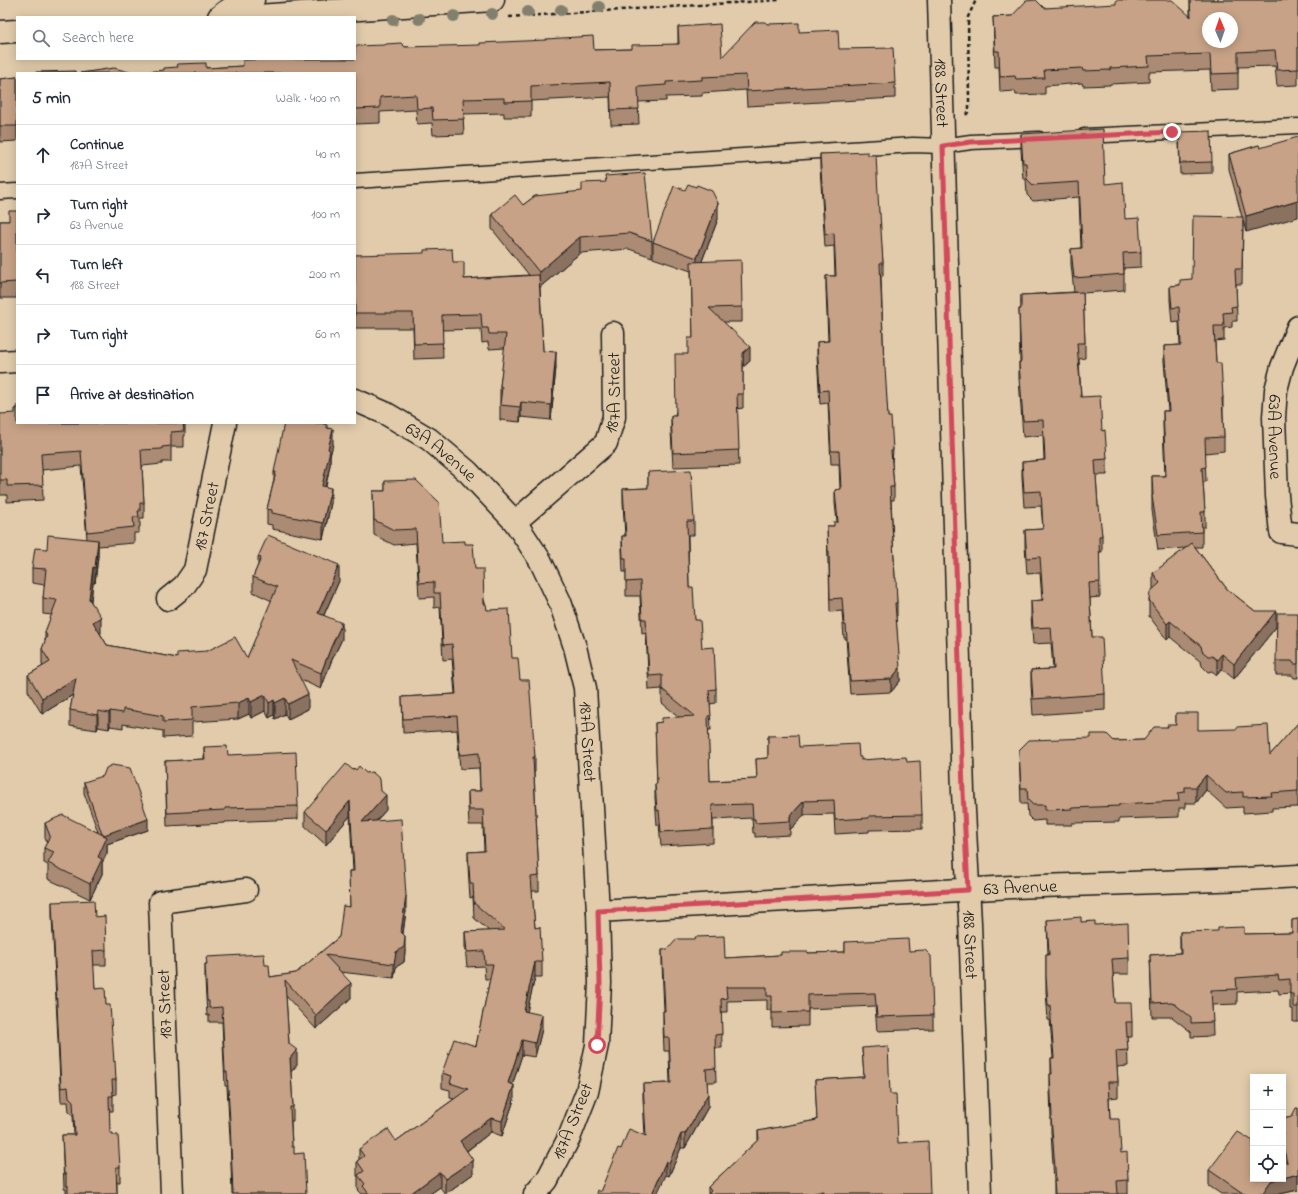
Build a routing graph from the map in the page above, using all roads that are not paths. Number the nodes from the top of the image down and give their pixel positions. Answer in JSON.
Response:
{"nodes":[{"id":1,"x":253,"y":0,"type":"edge"},
{"id":2,"x":939,"y":0,"type":"edge"},
{"id":3,"x":498,"y":9,"type":"edge"},
{"id":4,"x":220,"y":16,"type":"edge"},
{"id":5,"x":275,"y":16,"type":"edge"},
{"id":6,"x":16,"y":31,"type":"edge"},
{"id":7,"x":0,"y":32,"type":"edge"},
{"id":8,"x":1298,"y":126,"type":"edge"},
{"id":9,"x":1070,"y":137,"type":"edge"},
{"id":10,"x":1054,"y":138,"type":"edge"},
{"id":11,"x":943,"y":146,"type":"junction"},
{"id":12,"x":356,"y":181,"type":"edge"},
{"id":13,"x":16,"y":191,"type":"edge"},
{"id":14,"x":0,"y":192,"type":"edge"},
{"id":15,"x":1298,"y":327,"type":"edge"},
{"id":16,"x":613,"y":333,"type":"dead end"},
{"id":17,"x":16,"y":361,"type":"edge"},
{"id":18,"x":0,"y":362,"type":"edge"},
{"id":19,"x":356,"y":400,"type":"edge"},
{"id":20,"x":225,"y":424,"type":"edge"},
{"id":21,"x":515,"y":522,"type":"junction"},
{"id":22,"x":1298,"y":534,"type":"edge"},
{"id":23,"x":168,"y":599,"type":"dead end"},
{"id":24,"x":1298,"y":876,"type":"edge"},
{"id":25,"x":246,"y":890,"type":"dead end"},
{"id":26,"x":968,"y":890,"type":"junction"},
{"id":27,"x":598,"y":911,"type":"junction"},
{"id":28,"x":172,"y":1194,"type":"edge"},
{"id":29,"x":535,"y":1194,"type":"edge"},
{"id":30,"x":980,"y":1194,"type":"edge"}],
"edges":[{"from":1,"to":4,"type":"street"},
{"from":2,"to":11,"type":"street","name":"188 Street"},
{"from":3,"to":5,"type":"street"},
{"from":6,"to":7,"type":"street"},
{"from":8,"to":9,"type":"lane"},
{"from":10,"to":11,"type":"lane"},
{"from":11,"to":12,"type":"lane"},
{"from":11,"to":26,"type":"street","name":"188 Street"},
{"from":13,"to":14,"type":"lane"},
{"from":15,"to":22,"type":"street","name":"63A Avenue"},
{"from":16,"to":21,"type":"street","name":"187A Street"},
{"from":17,"to":18,"type":"street"},
{"from":19,"to":21,"type":"street","name":"63A Avenue"},
{"from":20,"to":23,"type":"street","name":"187 Street"},
{"from":21,"to":27,"type":"street","name":"187A Street"},
{"from":24,"to":26,"type":"street","name":"63 Avenue"},
{"from":25,"to":28,"type":"street","name":"187 Street"},
{"from":26,"to":27,"type":"street","name":"63 Avenue"},
{"from":26,"to":30,"type":"street","name":"188 Street"},
{"from":27,"to":29,"type":"street","name":"187A Street"}]}
